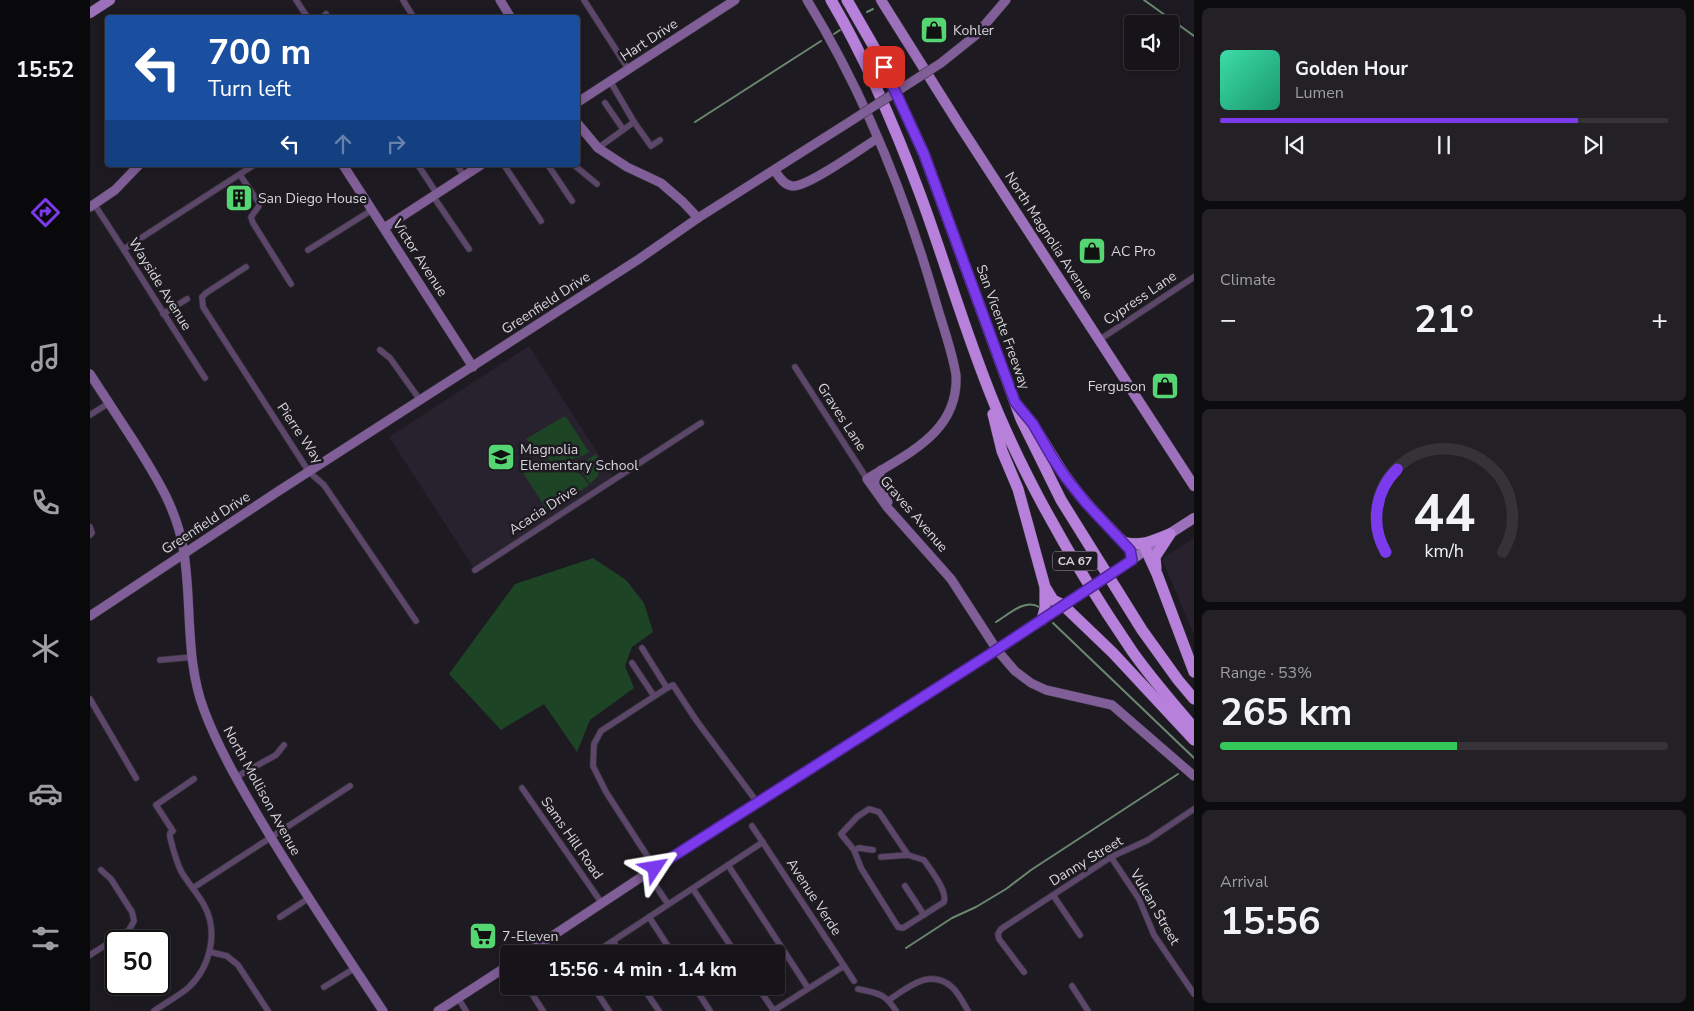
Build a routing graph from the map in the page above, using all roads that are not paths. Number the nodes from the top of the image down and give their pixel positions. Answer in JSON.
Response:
{"nodes":[{"id":1,"x":296,"y":0,"type":"edge"},
{"id":2,"x":403,"y":0,"type":"edge"},
{"id":3,"x":500,"y":0,"type":"edge"},
{"id":4,"x":584,"y":0,"type":"edge"},
{"id":5,"x":735,"y":0,"type":"edge"},
{"id":6,"x":807,"y":0,"type":"edge"},
{"id":7,"x":831,"y":0,"type":"edge"},
{"id":8,"x":846,"y":0,"type":"edge"},
{"id":9,"x":881,"y":0,"type":"edge"},
{"id":10,"x":1006,"y":0,"type":"edge"},
{"id":11,"x":104,"y":2,"type":"edge"},
{"id":12,"x":90,"y":13,"type":"edge"},
{"id":13,"x":306,"y":15,"type":"edge"},
{"id":14,"x":412,"y":15,"type":"edge"},
{"id":15,"x":509,"y":15,"type":"edge"},
{"id":16,"x":629,"y":70,"type":"junction"},
{"id":17,"x":610,"y":81,"type":"junction"},
{"id":18,"x":580,"y":101,"type":"edge"},
{"id":19,"x":605,"y":103,"type":"dead end"},
{"id":20,"x":634,"y":122,"type":"junction"},
{"id":21,"x":580,"y":126,"type":"edge"},
{"id":22,"x":623,"y":129,"type":"junction"},
{"id":23,"x":878,"y":138,"type":"junction"},
{"id":24,"x":660,"y":140,"type":"dead end"},
{"id":25,"x":598,"y":148,"type":"junction"},
{"id":26,"x":138,"y":167,"type":"edge"},
{"id":27,"x":251,"y":167,"type":"edge"},
{"id":28,"x":344,"y":167,"type":"edge"},
{"id":29,"x":419,"y":167,"type":"edge"},
{"id":30,"x":458,"y":167,"type":"edge"},
{"id":31,"x":478,"y":167,"type":"edge"},
{"id":32,"x":505,"y":167,"type":"edge"},
{"id":33,"x":549,"y":167,"type":"edge"},
{"id":34,"x":576,"y":167,"type":"edge"},
{"id":35,"x":775,"y":170,"type":"junction"},
{"id":36,"x":240,"y":175,"type":"junction"},
{"id":37,"x":464,"y":176,"type":"junction"},
{"id":38,"x":597,"y":184,"type":"dead end"},
{"id":39,"x":435,"y":195,"type":"junction"},
{"id":40,"x":572,"y":201,"type":"dead end"},
{"id":41,"x":92,"y":205,"type":"edge"},
{"id":42,"x":372,"y":210,"type":"junction"},
{"id":43,"x":698,"y":218,"type":"junction"},
{"id":44,"x":541,"y":221,"type":"dead end"},
{"id":45,"x":384,"y":228,"type":"junction"},
{"id":46,"x":124,"y":249,"type":"junction"},
{"id":47,"x":469,"y":249,"type":"dead end"},
{"id":48,"x":308,"y":250,"type":"dead end"},
{"id":49,"x":246,"y":267,"type":"dead end"},
{"id":50,"x":1194,"y":277,"type":"edge"},
{"id":51,"x":291,"y":284,"type":"dead end"},
{"id":52,"x":187,"y":298,"type":"dead end"},
{"id":53,"x":163,"y":314,"type":"junction"},
{"id":54,"x":1099,"y":340,"type":"junction"},
{"id":55,"x":380,"y":350,"type":"dead end"},
{"id":56,"x":473,"y":367,"type":"junction"},
{"id":57,"x":795,"y":367,"type":"dead end"},
{"id":58,"x":90,"y":374,"type":"edge"},
{"id":59,"x":205,"y":378,"type":"dead end"},
{"id":60,"x":985,"y":378,"type":"junction"},
{"id":61,"x":420,"y":400,"type":"junction"},
{"id":62,"x":1015,"y":402,"type":"junction"},
{"id":63,"x":109,"y":403,"type":"junction"},
{"id":64,"x":90,"y":415,"type":"edge"},
{"id":65,"x":701,"y":423,"type":"dead end"},
{"id":66,"x":881,"y":470,"type":"junction"},
{"id":67,"x":309,"y":472,"type":"junction"},
{"id":68,"x":867,"y":479,"type":"junction"},
{"id":69,"x":1194,"y":486,"type":"edge"},
{"id":70,"x":887,"y":507,"type":"junction"},
{"id":71,"x":1194,"y":518,"type":"edge"},
{"id":72,"x":90,"y":528,"type":"edge"},
{"id":73,"x":1170,"y":534,"type":"junction"},
{"id":74,"x":90,"y":535,"type":"edge"},
{"id":75,"x":1123,"y":542,"type":"junction"},
{"id":76,"x":1146,"y":550,"type":"junction"},
{"id":77,"x":184,"y":553,"type":"junction"},
{"id":78,"x":1127,"y":563,"type":"junction"},
{"id":79,"x":475,"y":570,"type":"dead end"},
{"id":80,"x":1158,"y":574,"type":"junction"},
{"id":81,"x":1045,"y":587,"type":"junction"},
{"id":82,"x":1063,"y":606,"type":"junction"},
{"id":83,"x":92,"y":612,"type":"edge"},
{"id":84,"x":1042,"y":620,"type":"junction"},
{"id":85,"x":416,"y":621,"type":"dead end"},
{"id":86,"x":642,"y":648,"type":"dead end"},
{"id":87,"x":998,"y":650,"type":"junction"},
{"id":88,"x":192,"y":657,"type":"junction"},
{"id":89,"x":160,"y":660,"type":"dead end"},
{"id":90,"x":632,"y":663,"type":"dead end"},
{"id":91,"x":1194,"y":672,"type":"edge"},
{"id":92,"x":667,"y":688,"type":"junction"},
{"id":93,"x":654,"y":696,"type":"junction"},
{"id":94,"x":90,"y":699,"type":"edge"},
{"id":95,"x":1194,"y":699,"type":"edge"},
{"id":96,"x":1194,"y":728,"type":"edge"},
{"id":97,"x":1194,"y":740,"type":"edge"},
{"id":98,"x":284,"y":745,"type":"dead end"},
{"id":99,"x":1194,"y":776,"type":"edge"},
{"id":100,"x":236,"y":777,"type":"junction"},
{"id":101,"x":136,"y":778,"type":"dead end"},
{"id":102,"x":194,"y":779,"type":"dead end"},
{"id":103,"x":350,"y":786,"type":"dead end"},
{"id":104,"x":522,"y":788,"type":"dead end"},
{"id":105,"x":757,"y":802,"type":"junction"},
{"id":106,"x":1194,"y":809,"type":"edge"},
{"id":107,"x":752,"y":826,"type":"dead end"},
{"id":108,"x":271,"y":837,"type":"junction"},
{"id":109,"x":763,"y":842,"type":"junction"},
{"id":110,"x":854,"y":850,"type":"junction"},
{"id":111,"x":873,"y":850,"type":"dead end"},
{"id":112,"x":908,"y":855,"type":"junction"},
{"id":113,"x":881,"y":857,"type":"dead end"},
{"id":114,"x":1111,"y":858,"type":"junction"},
{"id":115,"x":728,"y":865,"type":"junction"},
{"id":116,"x":655,"y":868,"type":"junction"},
{"id":117,"x":101,"y":870,"type":"dead end"},
{"id":118,"x":647,"y":873,"type":"junction"},
{"id":119,"x":905,"y":886,"type":"dead end"},
{"id":120,"x":193,"y":888,"type":"junction"},
{"id":121,"x":693,"y":888,"type":"junction"},
{"id":122,"x":1053,"y":895,"type":"junction"},
{"id":123,"x":309,"y":898,"type":"junction"},
{"id":124,"x":601,"y":902,"type":"junction"},
{"id":125,"x":668,"y":904,"type":"junction"},
{"id":126,"x":924,"y":915,"type":"junction"},
{"id":127,"x":280,"y":917,"type":"dead end"},
{"id":128,"x":649,"y":917,"type":"junction"},
{"id":129,"x":1080,"y":936,"type":"dead end"},
{"id":130,"x":613,"y":941,"type":"junction"},
{"id":131,"x":539,"y":945,"type":"edge"},
{"id":132,"x":607,"y":945,"type":"edge"},
{"id":133,"x":615,"y":945,"type":"edge"},
{"id":134,"x":667,"y":945,"type":"edge"},
{"id":135,"x":730,"y":945,"type":"edge"},
{"id":136,"x":210,"y":952,"type":"junction"},
{"id":137,"x":90,"y":955,"type":"edge"},
{"id":138,"x":844,"y":966,"type":"junction"},
{"id":139,"x":354,"y":968,"type":"junction"},
{"id":140,"x":500,"y":971,"type":"edge"},
{"id":141,"x":1024,"y":972,"type":"dead end"},
{"id":142,"x":854,"y":981,"type":"dead end"},
{"id":143,"x":1072,"y":986,"type":"dead end"},
{"id":144,"x":324,"y":987,"type":"dead end"},
{"id":145,"x":808,"y":988,"type":"junction"},
{"id":146,"x":858,"y":989,"type":"dead end"},
{"id":147,"x":1194,"y":994,"type":"edge"},
{"id":148,"x":533,"y":995,"type":"edge"},
{"id":149,"x":599,"y":995,"type":"edge"},
{"id":150,"x":648,"y":995,"type":"edge"},
{"id":151,"x":700,"y":995,"type":"edge"},
{"id":152,"x":763,"y":995,"type":"edge"},
{"id":153,"x":458,"y":998,"type":"junction"},
{"id":154,"x":889,"y":1000,"type":"junction"},
{"id":155,"x":154,"y":1011,"type":"edge"},
{"id":156,"x":268,"y":1011,"type":"edge"},
{"id":157,"x":383,"y":1011,"type":"edge"},
{"id":158,"x":438,"y":1011,"type":"edge"},
{"id":159,"x":466,"y":1011,"type":"edge"},
{"id":160,"x":543,"y":1011,"type":"edge"},
{"id":161,"x":609,"y":1011,"type":"edge"},
{"id":162,"x":658,"y":1011,"type":"edge"},
{"id":163,"x":710,"y":1011,"type":"edge"},
{"id":164,"x":773,"y":1011,"type":"edge"},
{"id":165,"x":896,"y":1011,"type":"edge"},
{"id":166,"x":968,"y":1011,"type":"edge"},
{"id":167,"x":1088,"y":1011,"type":"edge"}],
"edges":[{"from":1,"to":13,"type":"street"},
{"from":2,"to":14,"type":"street"},
{"from":3,"to":15,"type":"main road"},
{"from":4,"to":16,"type":"street"},
{"from":5,"to":16,"type":"main road","name":"Hart Drive"},
{"from":6,"to":23,"type":"main road","name":"Graves Avenue"},
{"from":7,"to":60,"type":"highway","number":"CA 67"},
{"from":8,"to":62,"type":"highway","name":"San Vicente Freeway","number":"CA 67"},
{"from":9,"to":54,"type":"main road","name":"North Magnolia Avenue"},
{"from":10,"to":35,"type":"main road","name":"Greenfield Drive","bridge":true},
{"from":11,"to":12,"type":"main road"},
{"from":16,"to":17,"type":"main road","name":"Hart Drive"},
{"from":17,"to":18,"type":"main road","name":"Hart Drive"},
{"from":17,"to":20,"type":"street"},
{"from":19,"to":22,"type":"street"},
{"from":20,"to":22,"type":"street"},
{"from":20,"to":24,"type":"street"},
{"from":21,"to":25,"type":"main road"},
{"from":22,"to":25,"type":"street"},
{"from":23,"to":35,"type":"main road"},
{"from":23,"to":66,"type":"main road","name":"Graves Avenue"},
{"from":25,"to":43,"type":"main road"},
{"from":26,"to":41,"type":"main road"},
{"from":27,"to":36,"type":"street"},
{"from":28,"to":42,"type":"main road","name":"Victor Avenue"},
{"from":29,"to":39,"type":"street"},
{"from":30,"to":37,"type":"street"},
{"from":31,"to":37,"type":"main road"},
{"from":32,"to":44,"type":"street"},
{"from":33,"to":40,"type":"street"},
{"from":34,"to":38,"type":"street"},
{"from":35,"to":43,"type":"main road","name":"Greenfield Drive"},
{"from":36,"to":46,"type":"street"},
{"from":36,"to":51,"type":"street"},
{"from":37,"to":39,"type":"main road"},
{"from":39,"to":45,"type":"main road"},
{"from":39,"to":47,"type":"street"},
{"from":41,"to":46,"type":"street","name":"Wayside Avenue"},
{"from":42,"to":45,"type":"main road","name":"Victor Avenue"},
{"from":42,"to":48,"type":"street"},
{"from":43,"to":56,"type":"main road","name":"Greenfield Drive"},
{"from":45,"to":56,"type":"main road","name":"Victor Avenue"},
{"from":46,"to":53,"type":"street","name":"Wayside Avenue"},
{"from":49,"to":67,"type":"street","name":"Pierre Way"},
{"from":50,"to":54,"type":"street","name":"Cypress Lane"},
{"from":52,"to":53,"type":"street"},
{"from":53,"to":59,"type":"street","name":"Wayside Avenue"},
{"from":54,"to":69,"type":"main road","name":"North Magnolia Avenue"},
{"from":55,"to":61,"type":"street"},
{"from":56,"to":61,"type":"main road","name":"Greenfield Drive"},
{"from":57,"to":68,"type":"street","name":"Graves Lane"},
{"from":58,"to":63,"type":"main road","name":"North Mollison Avenue"},
{"from":60,"to":81,"type":"highway"},
{"from":60,"to":96,"type":"highway","number":"CA 67"},
{"from":61,"to":67,"type":"main road","name":"Greenfield Drive"},
{"from":62,"to":75,"type":"highway"},
{"from":62,"to":95,"type":"highway","name":"San Vicente Freeway","number":"CA 67"},
{"from":63,"to":64,"type":"street"},
{"from":63,"to":77,"type":"main road","name":"North Mollison Avenue"},
{"from":65,"to":79,"type":"street","name":"Acacia Drive"},
{"from":66,"to":68,"type":"main road","name":"Graves Avenue"},
{"from":66,"to":70,"type":"main road"},
{"from":67,"to":77,"type":"main road","name":"Greenfield Drive"},
{"from":67,"to":85,"type":"street","name":"Pierre Way"},
{"from":68,"to":70,"type":"main road","name":"Graves Avenue"},
{"from":70,"to":87,"type":"main road","name":"Graves Avenue"},
{"from":71,"to":73,"type":"main road"},
{"from":72,"to":74,"type":"street"},
{"from":73,"to":75,"type":"highway"},
{"from":73,"to":76,"type":"main road"},
{"from":73,"to":80,"type":"highway"},
{"from":75,"to":78,"type":"highway"},
{"from":76,"to":78,"type":"main road"},
{"from":76,"to":80,"type":"highway"},
{"from":77,"to":83,"type":"main road","name":"Greenfield Drive"},
{"from":77,"to":88,"type":"main road","name":"North Mollison Avenue"},
{"from":78,"to":82,"type":"main road","bridge":true},
{"from":80,"to":91,"type":"highway"},
{"from":81,"to":82,"type":"highway"},
{"from":81,"to":84,"type":"highway"},
{"from":82,"to":84,"type":"main road"},
{"from":82,"to":97,"type":"highway"},
{"from":84,"to":87,"type":"main road"},
{"from":86,"to":92,"type":"street"},
{"from":87,"to":99,"type":"main road","name":"Graves Avenue"},
{"from":87,"to":105,"type":"main road"},
{"from":88,"to":89,"type":"street"},
{"from":88,"to":100,"type":"main road","name":"North Mollison Avenue"},
{"from":90,"to":93,"type":"street"},
{"from":92,"to":93,"type":"street"},
{"from":92,"to":105,"type":"street"},
{"from":93,"to":116,"type":"street"},
{"from":94,"to":101,"type":"street"},
{"from":98,"to":100,"type":"street"},
{"from":100,"to":108,"type":"main road","name":"North Mollison Avenue"},
{"from":102,"to":120,"type":"street"},
{"from":103,"to":108,"type":"street"},
{"from":104,"to":124,"type":"street","name":"Sams Hill Road"},
{"from":105,"to":116,"type":"main road"},
{"from":106,"to":114,"type":"street","name":"Danny Street"},
{"from":107,"to":109,"type":"street","name":"Avenue Verde"},
{"from":108,"to":120,"type":"street"},
{"from":108,"to":123,"type":"main road","name":"North Mollison Avenue"},
{"from":109,"to":115,"type":"street"},
{"from":109,"to":138,"type":"street","name":"Avenue Verde"},
{"from":110,"to":111,"type":"street"},
{"from":110,"to":112,"type":"street"},
{"from":110,"to":126,"type":"street"},
{"from":112,"to":113,"type":"street"},
{"from":112,"to":126,"type":"street"},
{"from":114,"to":122,"type":"street","name":"Danny Street"},
{"from":114,"to":147,"type":"street","name":"Vulcan Street"},
{"from":115,"to":121,"type":"street"},
{"from":115,"to":145,"type":"street"},
{"from":116,"to":118,"type":"main road"},
{"from":117,"to":137,"type":"street"},
{"from":118,"to":124,"type":"main road"},
{"from":118,"to":125,"type":"street"},
{"from":119,"to":126,"type":"street"},
{"from":120,"to":136,"type":"street"},
{"from":121,"to":125,"type":"street"},
{"from":121,"to":135,"type":"street"},
{"from":122,"to":129,"type":"street"},
{"from":122,"to":141,"type":"street","name":"Danny Street"},
{"from":123,"to":127,"type":"street"},
{"from":123,"to":139,"type":"main road","name":"North Mollison Avenue"},
{"from":124,"to":131,"type":"main road"},
{"from":125,"to":128,"type":"street"},
{"from":128,"to":130,"type":"street"},
{"from":128,"to":134,"type":"street"},
{"from":130,"to":132,"type":"street"},
{"from":130,"to":133,"type":"street"},
{"from":136,"to":155,"type":"street"},
{"from":136,"to":156,"type":"street"},
{"from":138,"to":142,"type":"street","name":"Avenue Verde"},
{"from":138,"to":145,"type":"street"},
{"from":139,"to":144,"type":"street"},
{"from":139,"to":157,"type":"main road","name":"North Mollison Avenue"},
{"from":140,"to":153,"type":"main road"},
{"from":143,"to":167,"type":"street"},
{"from":145,"to":164,"type":"street"},
{"from":146,"to":154,"type":"street"},
{"from":148,"to":160,"type":"street"},
{"from":149,"to":161,"type":"street"},
{"from":150,"to":162,"type":"street"},
{"from":151,"to":163,"type":"street"},
{"from":152,"to":164,"type":"street"},
{"from":153,"to":158,"type":"main road"},
{"from":153,"to":159,"type":"street"},
{"from":154,"to":165,"type":"street"},
{"from":154,"to":166,"type":"street"}]}
